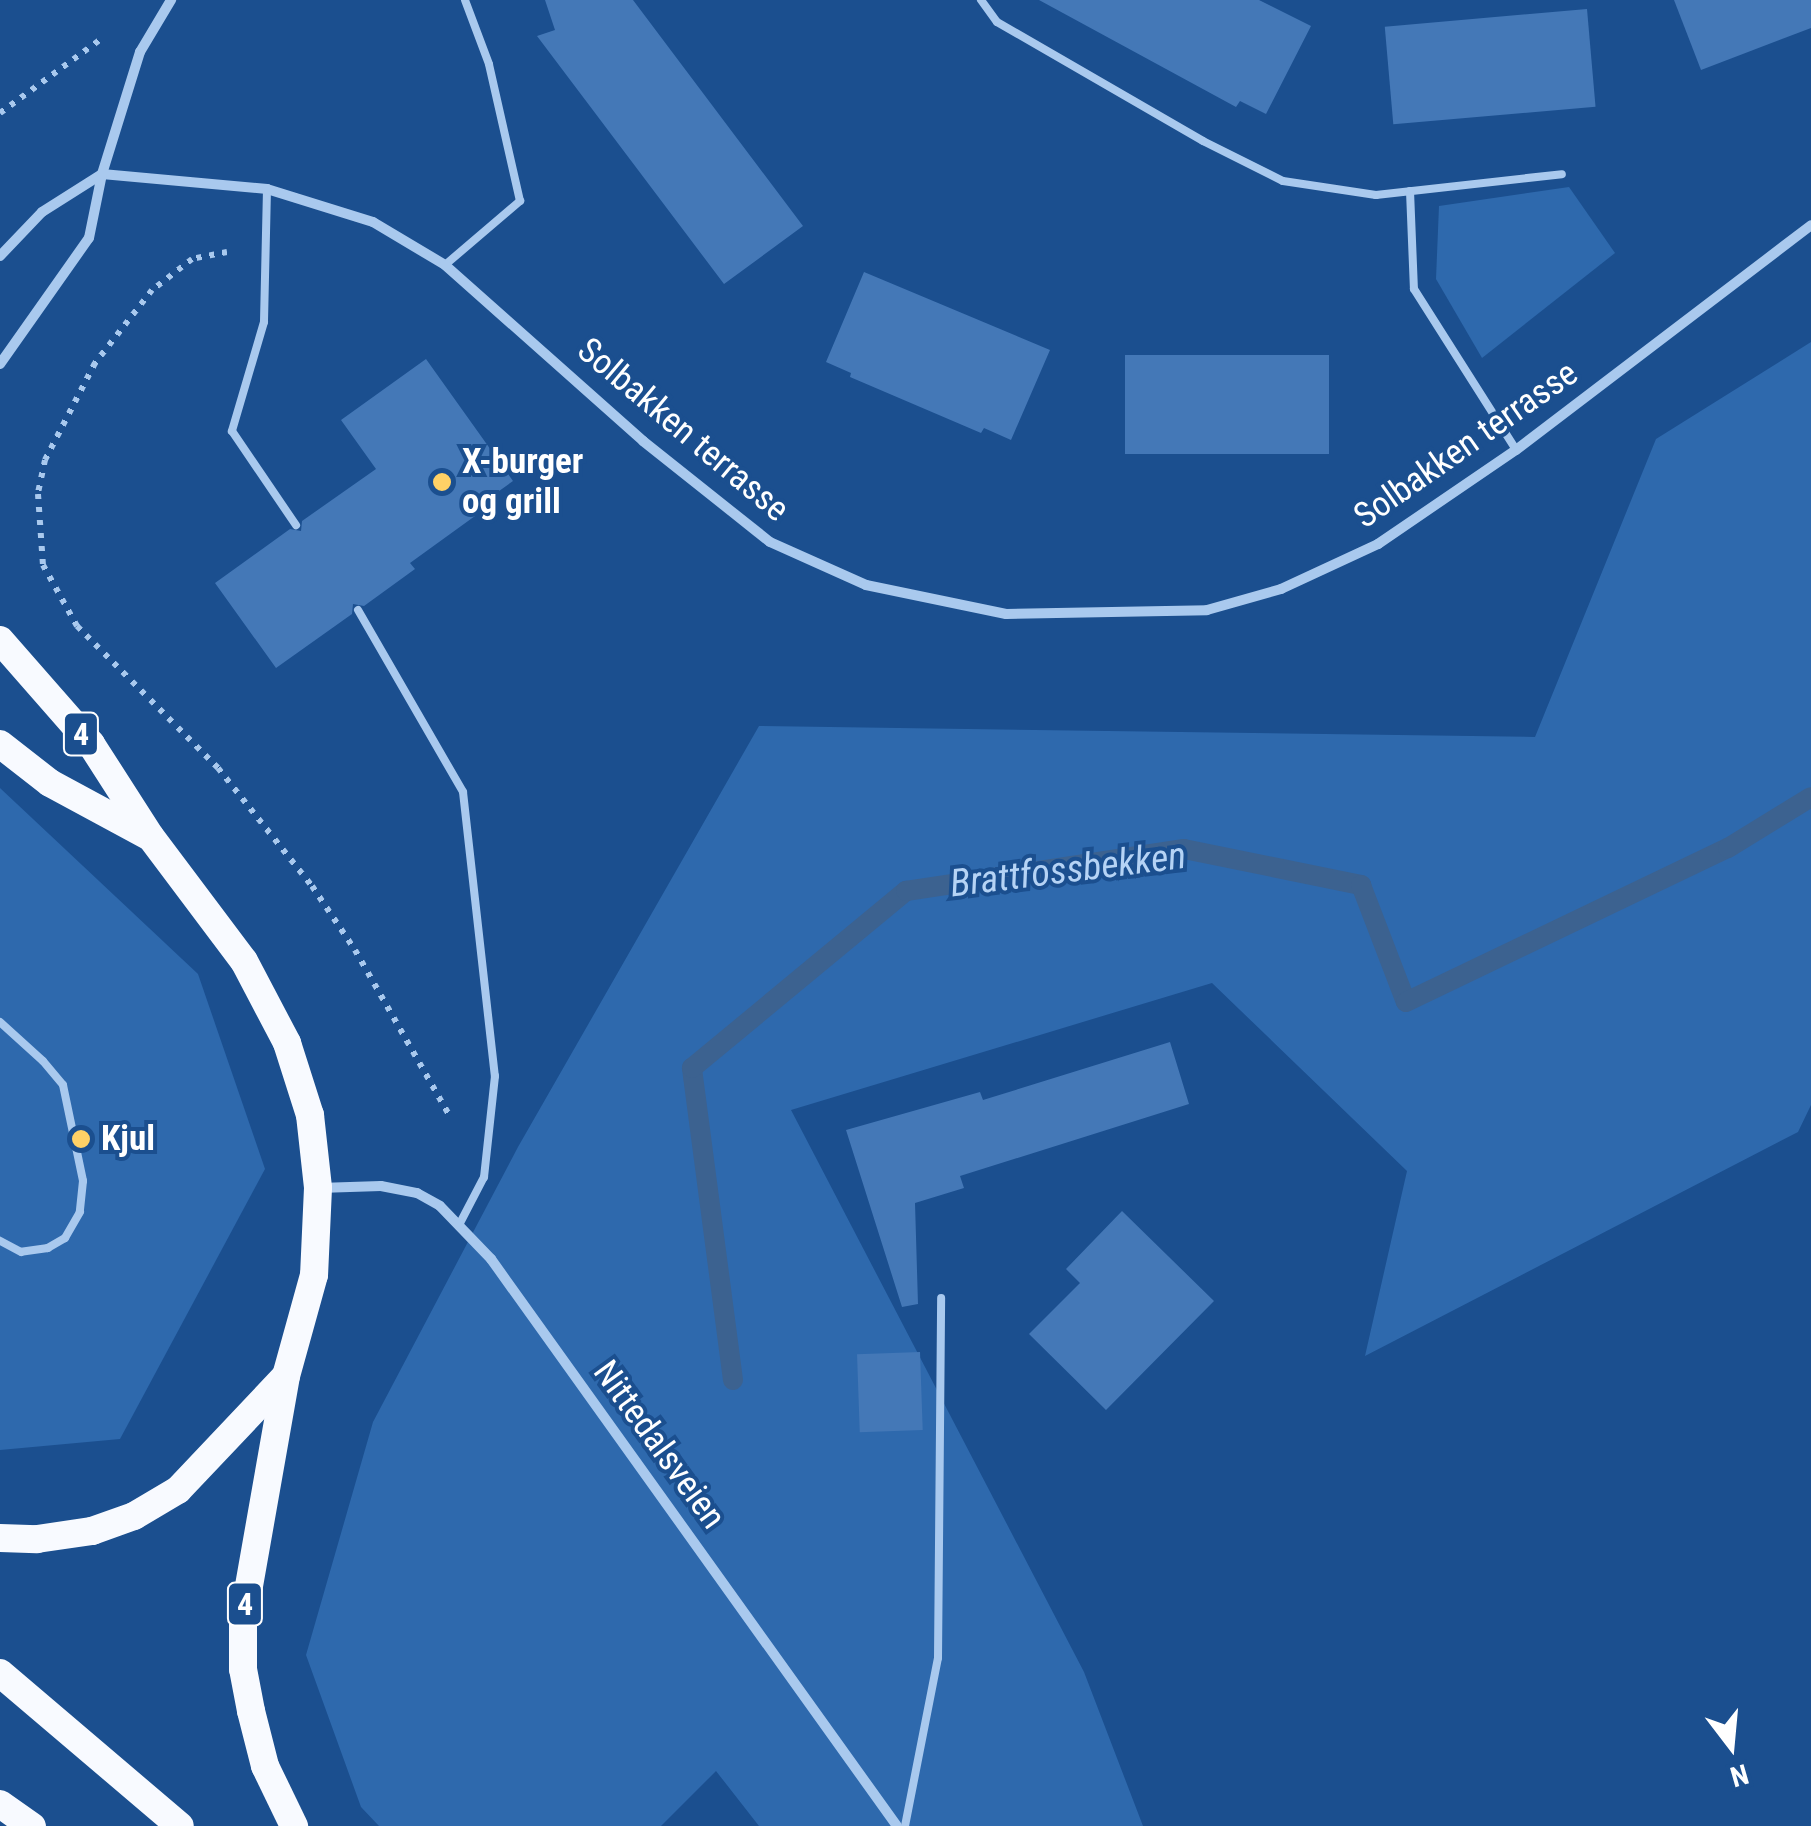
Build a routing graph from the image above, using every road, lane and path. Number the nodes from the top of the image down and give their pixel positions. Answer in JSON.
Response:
{"nodes":[{"id":1,"x":170,"y":0,"type":"edge"},
{"id":2,"x":465,"y":0,"type":"edge"},
{"id":3,"x":981,"y":0,"type":"edge"},
{"id":4,"x":154,"y":22,"type":"junction"},
{"id":5,"x":0,"y":113,"type":"edge"},
{"id":6,"x":102,"y":174,"type":"junction"},
{"id":7,"x":1562,"y":174,"type":"dead end"},
{"id":8,"x":266,"y":189,"type":"junction"},
{"id":9,"x":1410,"y":190,"type":"junction"},
{"id":10,"x":1811,"y":226,"type":"edge"},
{"id":11,"x":269,"y":243,"type":"junction"},
{"id":12,"x":0,"y":256,"type":"edge"},
{"id":13,"x":444,"y":265,"type":"junction"},
{"id":14,"x":0,"y":364,"type":"edge"},
{"id":15,"x":1516,"y":450,"type":"junction"},
{"id":16,"x":296,"y":525,"type":"dead end"},
{"id":17,"x":358,"y":610,"type":"dead end"},
{"id":18,"x":0,"y":640,"type":"edge"},
{"id":19,"x":0,"y":744,"type":"edge"},
{"id":20,"x":150,"y":836,"type":"junction"},
{"id":21,"x":0,"y":1022,"type":"edge"},
{"id":22,"x":484,"y":1178,"type":"junction"},
{"id":23,"x":318,"y":1188,"type":"junction"},
{"id":24,"x":459,"y":1225,"type":"junction"},
{"id":25,"x":0,"y":1241,"type":"edge"},
{"id":26,"x":941,"y":1298,"type":"dead end"},
{"id":27,"x":286,"y":1376,"type":"junction"},
{"id":28,"x":0,"y":1538,"type":"edge"},
{"id":29,"x":0,"y":1672,"type":"edge"},
{"id":30,"x":0,"y":1804,"type":"edge"},
{"id":31,"x":32,"y":1826,"type":"edge"},
{"id":32,"x":180,"y":1826,"type":"edge"},
{"id":33,"x":294,"y":1826,"type":"edge"},
{"id":34,"x":901,"y":1826,"type":"edge"}],
"edges":[{"from":1,"to":4,"type":"street"},
{"from":2,"to":13,"type":"lane"},
{"from":3,"to":9,"type":"lane"},
{"from":4,"to":5,"type":"path"},
{"from":4,"to":6,"type":"street"},
{"from":6,"to":8,"type":"street","name":"Solbakken terrasse"},
{"from":6,"to":12,"type":"street"},
{"from":6,"to":14,"type":"street"},
{"from":7,"to":9,"type":"lane"},
{"from":8,"to":11,"type":"lane"},
{"from":8,"to":13,"type":"street","name":"Solbakken terrasse"},
{"from":9,"to":15,"type":"lane"},
{"from":10,"to":15,"type":"street","name":"Solbakken terrasse"},
{"from":11,"to":16,"type":"lane"},
{"from":11,"to":22,"type":"path"},
{"from":13,"to":15,"type":"street","name":"Solbakken terrasse"},
{"from":17,"to":22,"type":"lane"},
{"from":18,"to":20,"type":"highway","number":"4"},
{"from":19,"to":20,"type":"highway","number":"4"},
{"from":20,"to":23,"type":"highway","number":"4"},
{"from":21,"to":25,"type":"lane"},
{"from":22,"to":24,"type":"lane"},
{"from":23,"to":24,"type":"street","name":"Nittedalsveien"},
{"from":23,"to":27,"type":"highway","number":"4"},
{"from":24,"to":34,"type":"street","name":"Nittedalsveien"},
{"from":26,"to":34,"type":"lane"},
{"from":27,"to":28,"type":"highway","number":"4"},
{"from":27,"to":33,"type":"highway","number":"4"},
{"from":29,"to":32,"type":"highway"},
{"from":30,"to":31,"type":"highway"}]}
